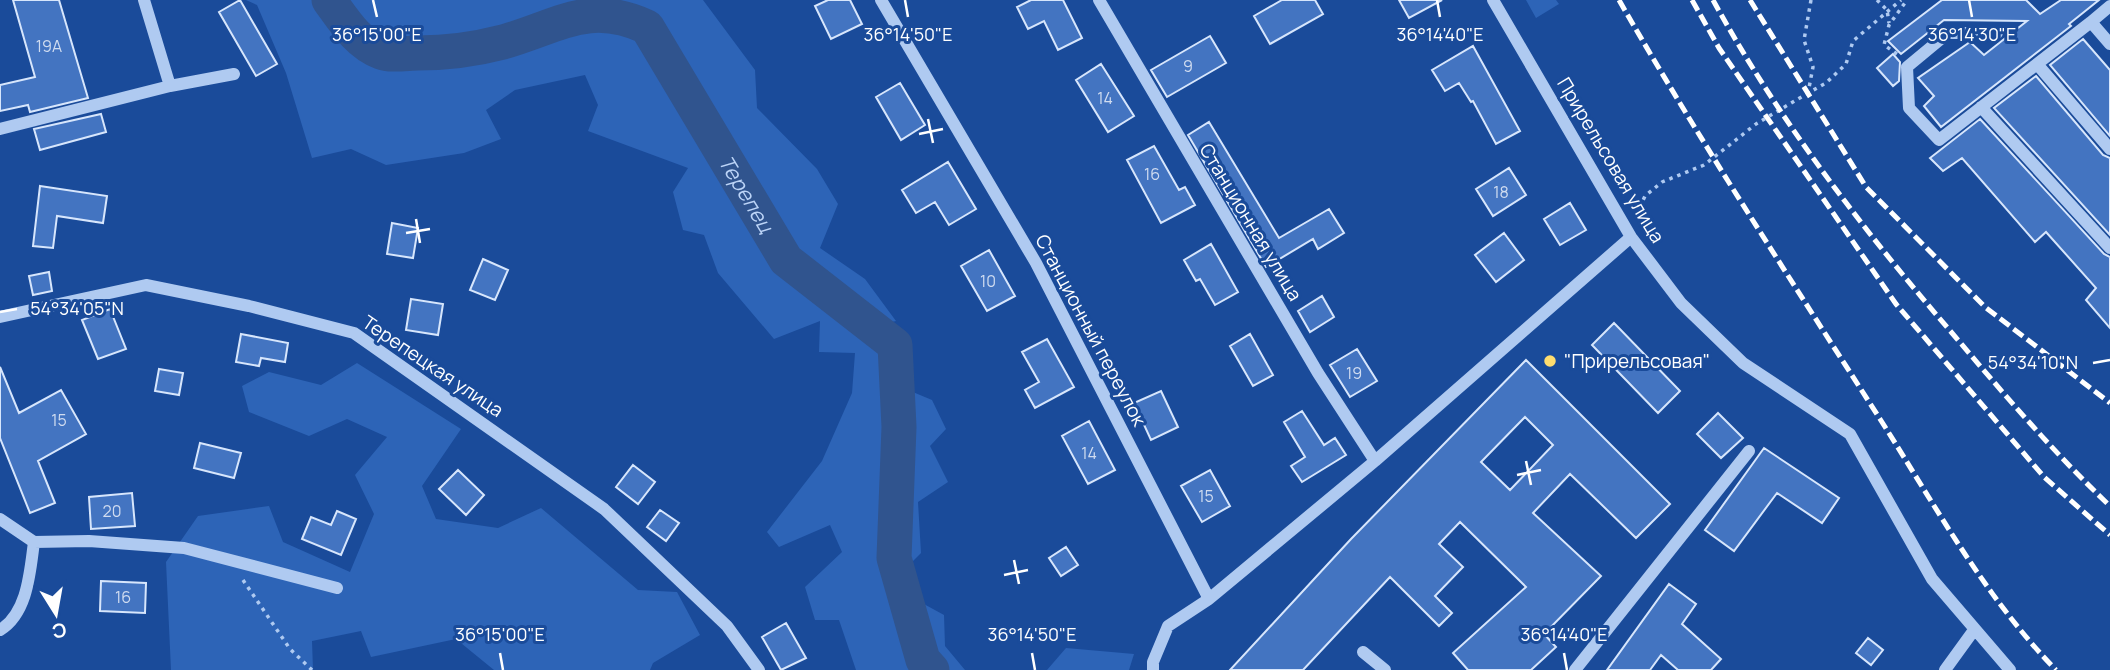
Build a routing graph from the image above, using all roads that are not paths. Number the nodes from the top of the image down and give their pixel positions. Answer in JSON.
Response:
{"nodes":[{"id":1,"x":144,"y":0,"type":"edge"},
{"id":2,"x":881,"y":0,"type":"edge"},
{"id":3,"x":1099,"y":0,"type":"edge"},
{"id":4,"x":1493,"y":0,"type":"edge"},
{"id":5,"x":2110,"y":6,"type":"edge"},
{"id":6,"x":2091,"y":22,"type":"junction"},
{"id":7,"x":1997,"y":33,"type":"dead end"},
{"id":8,"x":2110,"y":44,"type":"edge"},
{"id":9,"x":2037,"y":64,"type":"junction"},
{"id":10,"x":234,"y":74,"type":"dead end"},
{"id":11,"x":170,"y":86,"type":"junction"},
{"id":12,"x":1981,"y":107,"type":"junction"},
{"id":13,"x":0,"y":129,"type":"edge"},
{"id":14,"x":2110,"y":149,"type":"edge"},
{"id":15,"x":1631,"y":237,"type":"junction"},
{"id":16,"x":2110,"y":248,"type":"edge"},
{"id":17,"x":0,"y":317,"type":"edge"},
{"id":18,"x":1749,"y":451,"type":"dead end"},
{"id":19,"x":1375,"y":461,"type":"junction"},
{"id":20,"x":0,"y":519,"type":"edge"},
{"id":21,"x":34,"y":542,"type":"junction"},
{"id":22,"x":337,"y":588,"type":"dead end"},
{"id":23,"x":1209,"y":600,"type":"junction"},
{"id":24,"x":0,"y":630,"type":"edge"},
{"id":25,"x":1973,"y":630,"type":"junction"},
{"id":26,"x":1363,"y":652,"type":"dead end"},
{"id":27,"x":758,"y":670,"type":"edge"},
{"id":28,"x":1153,"y":670,"type":"edge"},
{"id":29,"x":1385,"y":670,"type":"edge"},
{"id":30,"x":1575,"y":670,"type":"edge"},
{"id":31,"x":1945,"y":670,"type":"edge"},
{"id":32,"x":2010,"y":670,"type":"edge"}],
"edges":[{"from":1,"to":11,"type":"street"},
{"from":2,"to":23,"type":"street","name":"Станционный переулок"},
{"from":3,"to":19,"type":"street","name":"Станционная улица"},
{"from":4,"to":15,"type":"street","name":"Прирельсовая улица"},
{"from":5,"to":6,"type":"street"},
{"from":6,"to":8,"type":"street"},
{"from":6,"to":9,"type":"street"},
{"from":7,"to":12,"type":"street"},
{"from":9,"to":12,"type":"street"},
{"from":9,"to":14,"type":"street"},
{"from":10,"to":11,"type":"street"},
{"from":11,"to":13,"type":"street"},
{"from":12,"to":16,"type":"street"},
{"from":15,"to":19,"type":"street"},
{"from":15,"to":25,"type":"street","name":"Прирельсовая улица"},
{"from":17,"to":27,"type":"street","name":"Терепецкая улица"},
{"from":18,"to":30,"type":"street"},
{"from":19,"to":23,"type":"street"},
{"from":20,"to":21,"type":"street"},
{"from":21,"to":22,"type":"street"},
{"from":21,"to":24,"type":"street"},
{"from":23,"to":28,"type":"street"},
{"from":25,"to":31,"type":"street"},
{"from":25,"to":32,"type":"street","name":"Прирельсовая улица"},
{"from":26,"to":29,"type":"street"}]}
